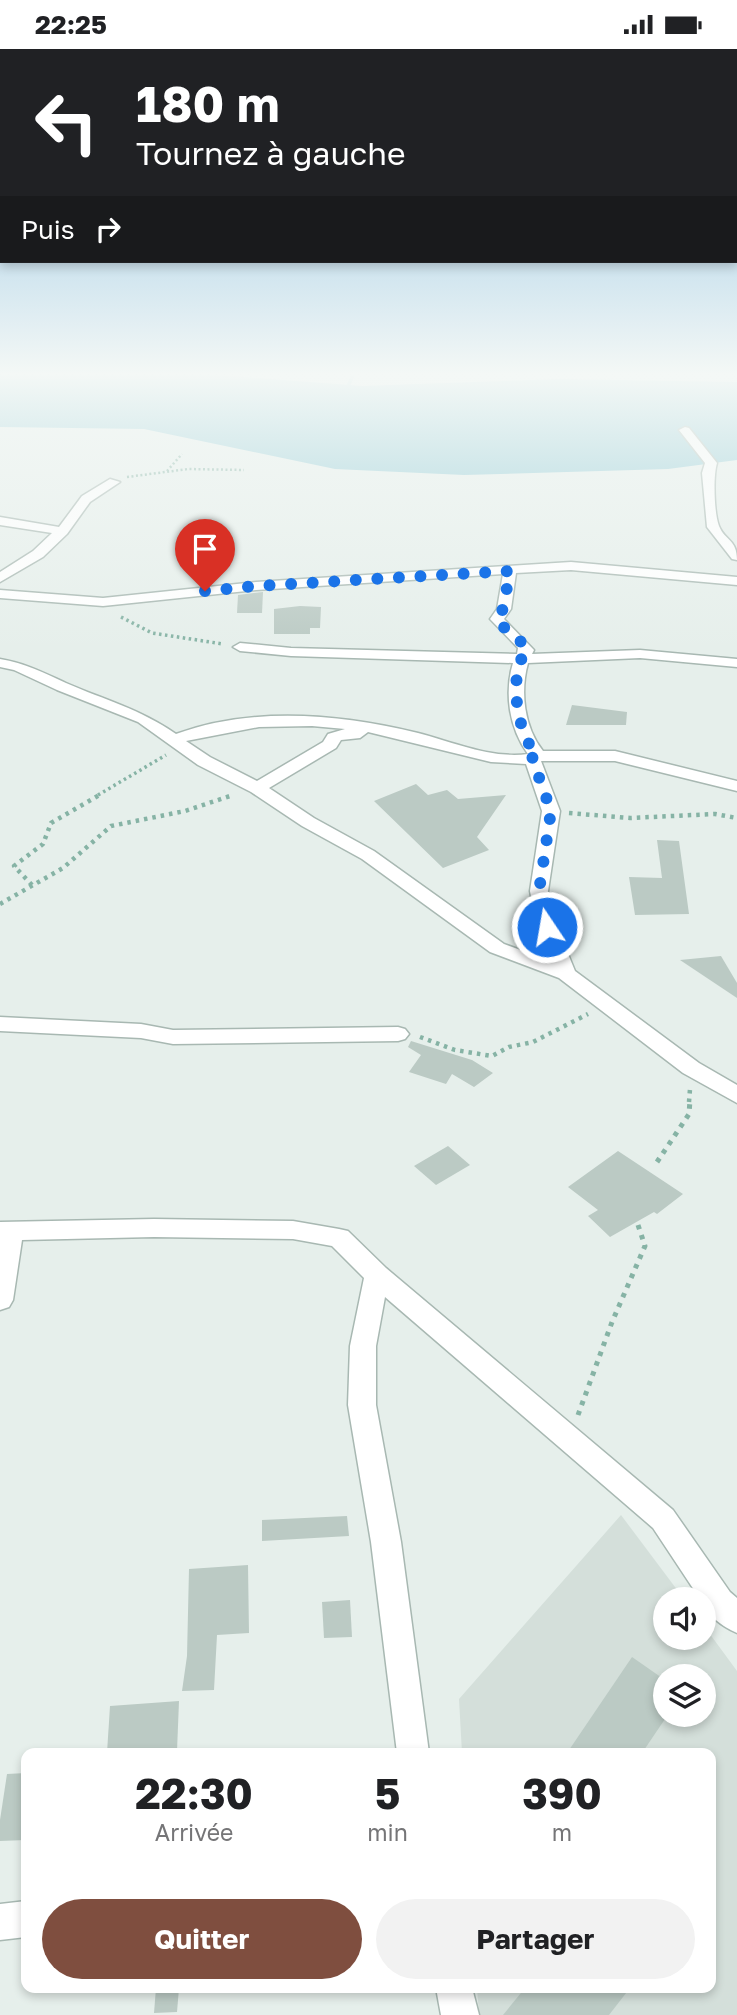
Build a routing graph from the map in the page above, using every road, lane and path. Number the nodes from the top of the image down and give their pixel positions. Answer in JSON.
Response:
{"nodes":[{"id":1,"x":170,"y":467,"type":"edge"},
{"id":2,"x":710,"y":467,"type":"edge"},
{"id":3,"x":244,"y":470,"type":"dead end"},
{"id":4,"x":166,"y":471,"type":"junction"},
{"id":5,"x":114,"y":482,"type":"joint"},
{"id":6,"x":0,"y":521,"type":"edge"},
{"id":7,"x":62,"y":531,"type":"junction"},
{"id":8,"x":737,"y":556,"type":"edge"},
{"id":9,"x":510,"y":571,"type":"junction"},
{"id":10,"x":0,"y":578,"type":"edge"},
{"id":11,"x":737,"y":581,"type":"edge"},
{"id":12,"x":0,"y":594,"type":"edge"},
{"id":13,"x":113,"y":613,"type":"dead end"},
{"id":14,"x":240,"y":647,"type":"joint"},
{"id":15,"x":520,"y":659,"type":"junction"},
{"id":16,"x":0,"y":663,"type":"edge"},
{"id":17,"x":737,"y":663,"type":"edge"},
{"id":18,"x":366,"y":728,"type":"junction"},
{"id":19,"x":176,"y":740,"type":"junction"},
{"id":20,"x":535,"y":757,"type":"junction"},
{"id":21,"x":737,"y":786,"type":"edge"},
{"id":22,"x":257,"y":788,"type":"junction"},
{"id":23,"x":551,"y":811,"type":"junction"},
{"id":24,"x":737,"y":818,"type":"edge"},
{"id":25,"x":32,"y":885,"type":"junction"},
{"id":26,"x":0,"y":904,"type":"edge"},
{"id":27,"x":566,"y":974,"type":"junction"},
{"id":28,"x":609,"y":1005,"type":"junction"},
{"id":29,"x":0,"y":1024,"type":"edge"},
{"id":30,"x":398,"y":1034,"type":"joint"},
{"id":31,"x":691,"y":1068,"type":"junction"},
{"id":32,"x":737,"y":1095,"type":"edge"},
{"id":33,"x":657,"y":1162,"type":"dead end"},
{"id":34,"x":636,"y":1222,"type":"dead end"},
{"id":35,"x":5,"y":1231,"type":"edge"},
{"id":36,"x":377,"y":1275,"type":"junction"},
{"id":37,"x":0,"y":1300,"type":"edge"},
{"id":38,"x":583,"y":1450,"type":"junction"},
{"id":39,"x":737,"y":1618,"type":"edge"},
{"id":40,"x":412,"y":1748,"type":"edge"},
{"id":41,"x":21,"y":1920,"type":"edge"},
{"id":42,"x":0,"y":1922,"type":"edge"},
{"id":43,"x":455,"y":1993,"type":"edge"},
{"id":44,"x":460,"y":2015,"type":"edge"}],
"edges":[{"from":1,"to":4,"type":"path"},
{"from":2,"to":8,"type":"street"},
{"from":3,"to":4,"type":"path"},
{"from":4,"to":5,"type":"path"},
{"from":5,"to":7,"type":"street"},
{"from":6,"to":7,"type":"street"},
{"from":7,"to":10,"type":"street"},
{"from":9,"to":11,"type":"street"},
{"from":9,"to":12,"type":"street"},
{"from":9,"to":15,"type":"street"},
{"from":13,"to":14,"type":"path"},
{"from":14,"to":15,"type":"street"},
{"from":15,"to":17,"type":"street"},
{"from":15,"to":20,"type":"street"},
{"from":16,"to":19,"type":"street"},
{"from":18,"to":19,"type":"street"},
{"from":18,"to":20,"type":"street"},
{"from":18,"to":22,"type":"street"},
{"from":19,"to":22,"type":"street"},
{"from":19,"to":25,"type":"path"},
{"from":20,"to":21,"type":"street"},
{"from":20,"to":23,"type":"street"},
{"from":22,"to":25,"type":"path"},
{"from":22,"to":27,"type":"street"},
{"from":23,"to":24,"type":"path"},
{"from":23,"to":27,"type":"street"},
{"from":25,"to":26,"type":"path"},
{"from":27,"to":28,"type":"street"},
{"from":28,"to":30,"type":"path"},
{"from":28,"to":31,"type":"street"},
{"from":29,"to":30,"type":"street"},
{"from":31,"to":32,"type":"street"},
{"from":31,"to":33,"type":"path"},
{"from":34,"to":38,"type":"path"},
{"from":35,"to":36,"type":"street"},
{"from":35,"to":37,"type":"street"},
{"from":36,"to":38,"type":"street"},
{"from":36,"to":40,"type":"street"},
{"from":38,"to":39,"type":"street"},
{"from":41,"to":42,"type":"street"},
{"from":43,"to":44,"type":"street"}]}
